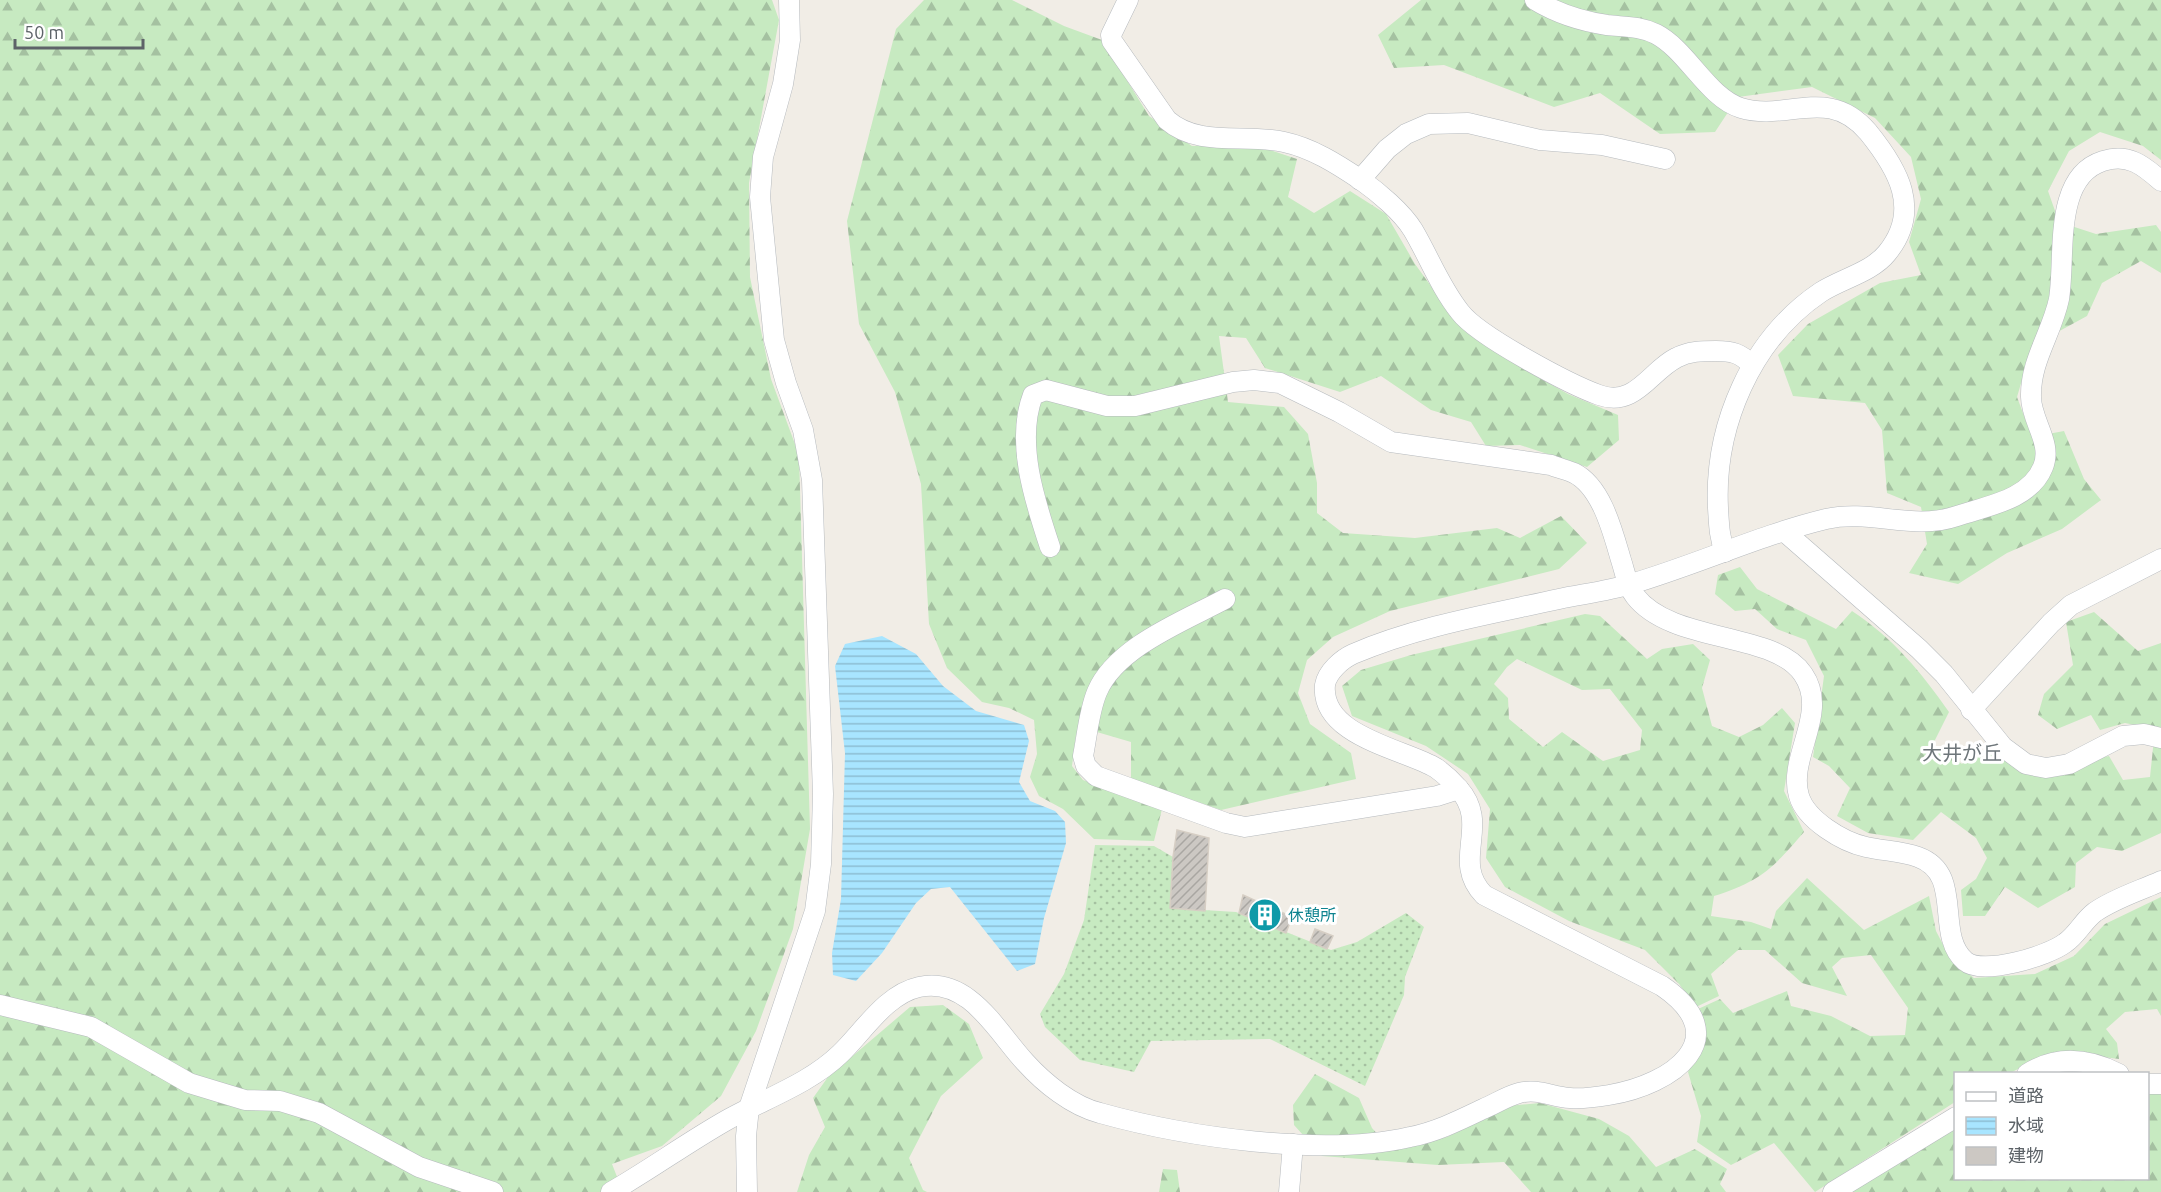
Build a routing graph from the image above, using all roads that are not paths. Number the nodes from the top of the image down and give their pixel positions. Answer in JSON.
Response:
{"nodes":[{"id":1,"x":789,"y":0,"type":"edge"},
{"id":2,"x":1128,"y":0,"type":"edge"},
{"id":3,"x":1535,"y":0,"type":"edge"},
{"id":4,"x":1665,"y":159,"type":"dead end"},
{"id":5,"x":1360,"y":180,"type":"junction"},
{"id":6,"x":2161,"y":182,"type":"edge"},
{"id":7,"x":1752,"y":365,"type":"junction"},
{"id":8,"x":1785,"y":532,"type":"junction"},
{"id":9,"x":1050,"y":548,"type":"dead end"},
{"id":10,"x":1725,"y":552,"type":"junction"},
{"id":11,"x":2161,"y":559,"type":"edge"},
{"id":12,"x":1629,"y":585,"type":"junction"},
{"id":13,"x":1225,"y":599,"type":"dead end"},
{"id":14,"x":1971,"y":710,"type":"junction"},
{"id":15,"x":2161,"y":738,"type":"edge"},
{"id":16,"x":1459,"y":789,"type":"junction"},
{"id":17,"x":2161,"y":881,"type":"edge"},
{"id":18,"x":0,"y":1005,"type":"edge"},
{"id":19,"x":2031,"y":1072,"type":"edge"},
{"id":20,"x":2114,"y":1072,"type":"edge"},
{"id":21,"x":749,"y":1108,"type":"junction"},
{"id":22,"x":1954,"y":1118,"type":"edge"},
{"id":23,"x":1293,"y":1144,"type":"junction"},
{"id":24,"x":646,"y":1172,"type":"junction"},
{"id":25,"x":490,"y":1191,"type":"edge"},
{"id":26,"x":441,"y":1192,"type":"edge"},
{"id":27,"x":611,"y":1192,"type":"edge"},
{"id":28,"x":642,"y":1192,"type":"edge"},
{"id":29,"x":747,"y":1192,"type":"edge"},
{"id":30,"x":1289,"y":1192,"type":"edge"},
{"id":31,"x":1833,"y":1192,"type":"edge"}],
"edges":[{"from":1,"to":21,"type":"street"},
{"from":2,"to":5,"type":"street"},
{"from":3,"to":7,"type":"street"},
{"from":4,"to":5,"type":"street"},
{"from":5,"to":7,"type":"street"},
{"from":6,"to":8,"type":"street"},
{"from":7,"to":10,"type":"street"},
{"from":8,"to":10,"type":"street"},
{"from":8,"to":14,"type":"street"},
{"from":9,"to":12,"type":"street"},
{"from":10,"to":12,"type":"street"},
{"from":11,"to":14,"type":"street"},
{"from":12,"to":16,"type":"street"},
{"from":12,"to":17,"type":"street"},
{"from":13,"to":16,"type":"street"},
{"from":14,"to":15,"type":"street"},
{"from":16,"to":23,"type":"street"},
{"from":18,"to":25,"type":"street"},
{"from":19,"to":20,"type":"street"},
{"from":21,"to":23,"type":"street"},
{"from":21,"to":24,"type":"street"},
{"from":21,"to":29,"type":"street"},
{"from":22,"to":31,"type":"street"},
{"from":23,"to":30,"type":"street"},
{"from":24,"to":27,"type":"street"},
{"from":24,"to":28,"type":"street"},
{"from":25,"to":26,"type":"street"}]}
